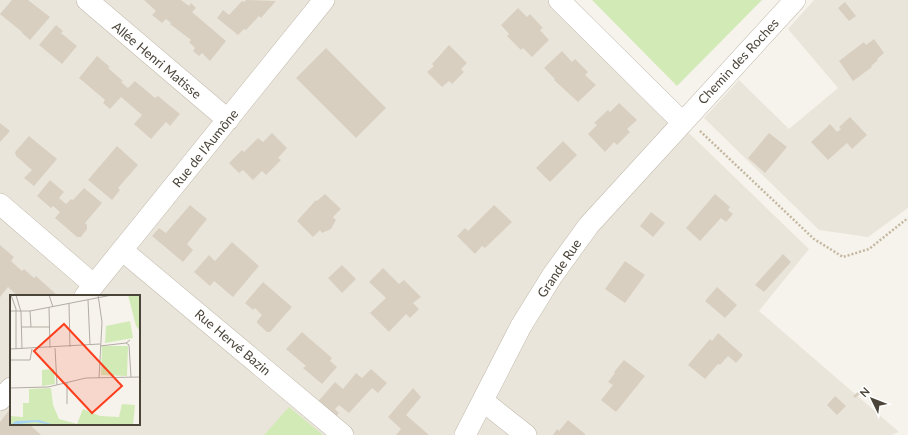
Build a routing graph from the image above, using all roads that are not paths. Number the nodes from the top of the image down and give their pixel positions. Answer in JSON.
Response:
{"nodes":[{"id":1,"x":87,"y":0,"type":"edge"},
{"id":2,"x":324,"y":0,"type":"edge"},
{"id":3,"x":560,"y":0,"type":"edge"},
{"id":4,"x":795,"y":0,"type":"edge"},
{"id":5,"x":228,"y":120,"type":"junction"},
{"id":6,"x":682,"y":122,"type":"junction"},
{"id":7,"x":0,"y":204,"type":"edge"},
{"id":8,"x":122,"y":250,"type":"junction"},
{"id":9,"x":90,"y":291,"type":"edge"},
{"id":10,"x":10,"y":389,"type":"edge"},
{"id":11,"x":0,"y":400,"type":"edge"},
{"id":12,"x":483,"y":401,"type":"junction"},
{"id":13,"x":343,"y":435,"type":"edge"},
{"id":14,"x":465,"y":435,"type":"edge"},
{"id":15,"x":526,"y":435,"type":"edge"}],
"edges":[{"from":1,"to":5,"type":"street","name":"Allée Henri Matisse"},
{"from":2,"to":5,"type":"street","name":"Rue de l'Aumône"},
{"from":3,"to":6,"type":"street"},
{"from":4,"to":6,"type":"street","name":"Chemin des Roches"},
{"from":5,"to":8,"type":"street","name":"Rue de l'Aumône"},
{"from":6,"to":12,"type":"street","name":"Grande Rue"},
{"from":7,"to":9,"type":"street"},
{"from":8,"to":9,"type":"street","name":"Rue de l'Aumône"},
{"from":8,"to":13,"type":"street","name":"Rue Hervé Bazin"},
{"from":10,"to":11,"type":"street"},
{"from":12,"to":14,"type":"street","name":"Grande Rue"},
{"from":12,"to":15,"type":"street"}]}
